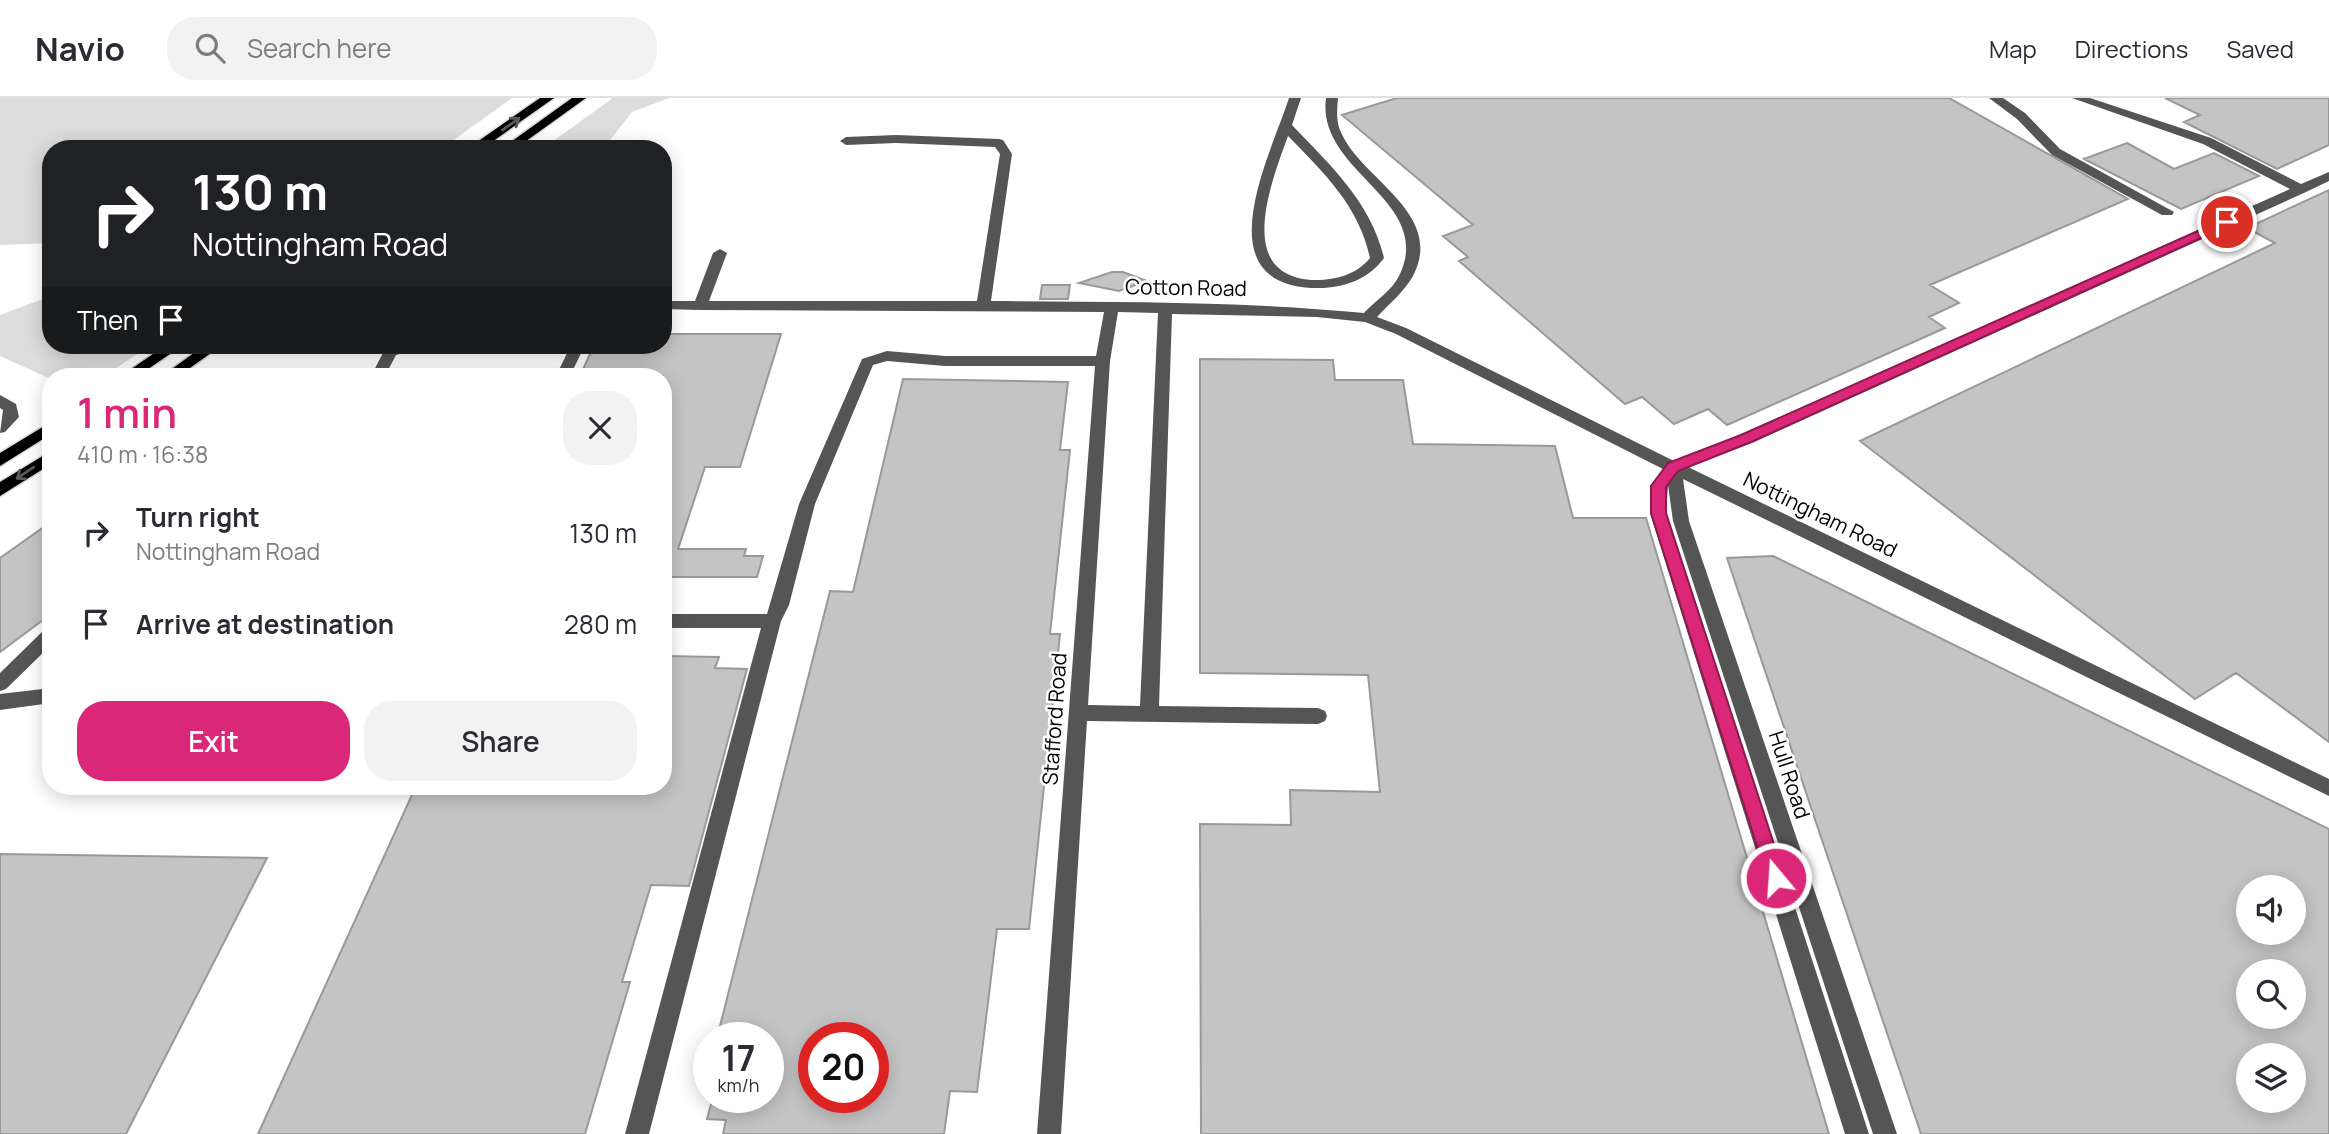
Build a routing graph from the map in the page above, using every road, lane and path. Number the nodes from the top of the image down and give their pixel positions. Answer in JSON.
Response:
{"nodes":[{"id":1,"x":548,"y":98,"type":"edge"},
{"id":2,"x":580,"y":98,"type":"edge"},
{"id":3,"x":1295,"y":98,"type":"edge"},
{"id":4,"x":1332,"y":98,"type":"edge"},
{"id":5,"x":1995,"y":98,"type":"edge"},
{"id":6,"x":2078,"y":98,"type":"edge"},
{"id":7,"x":1286,"y":126,"type":"junction"},
{"id":8,"x":486,"y":140,"type":"edge"},
{"id":9,"x":520,"y":140,"type":"edge"},
{"id":10,"x":846,"y":141,"type":"dead end"},
{"id":11,"x":2329,"y":176,"type":"edge"},
{"id":12,"x":2301,"y":188,"type":"junction"},
{"id":13,"x":2167,"y":212,"type":"dead end"},
{"id":14,"x":720,"y":253,"type":"dead end"},
{"id":15,"x":672,"y":305,"type":"edge"},
{"id":16,"x":700,"y":306,"type":"junction"},
{"id":17,"x":983,"y":306,"type":"junction"},
{"id":18,"x":1112,"y":307,"type":"junction"},
{"id":19,"x":1165,"y":308,"type":"junction"},
{"id":20,"x":1367,"y":318,"type":"junction"},
{"id":21,"x":162,"y":354,"type":"edge"},
{"id":22,"x":202,"y":354,"type":"edge"},
{"id":23,"x":1103,"y":361,"type":"junction"},
{"id":24,"x":140,"y":368,"type":"edge"},
{"id":25,"x":181,"y":368,"type":"edge"},
{"id":26,"x":0,"y":400,"type":"edge"},
{"id":27,"x":0,"y":428,"type":"edge"},
{"id":28,"x":42,"y":433,"type":"edge"},
{"id":29,"x":0,"y":460,"type":"edge"},
{"id":30,"x":42,"y":462,"type":"edge"},
{"id":31,"x":1673,"y":467,"type":"junction"},
{"id":32,"x":0,"y":490,"type":"edge"},
{"id":33,"x":672,"y":621,"type":"edge"},
{"id":34,"x":772,"y":621,"type":"junction"},
{"id":35,"x":42,"y":643,"type":"edge"},
{"id":36,"x":0,"y":684,"type":"edge"},
{"id":37,"x":42,"y":696,"type":"edge"},
{"id":38,"x":0,"y":702,"type":"edge"},
{"id":39,"x":1078,"y":713,"type":"junction"},
{"id":40,"x":1149,"y":714,"type":"junction"},
{"id":41,"x":1318,"y":716,"type":"dead end"},
{"id":42,"x":2329,"y":788,"type":"edge"},
{"id":43,"x":637,"y":1134,"type":"edge"},
{"id":44,"x":1049,"y":1134,"type":"edge"},
{"id":45,"x":1857,"y":1134,"type":"edge"},
{"id":46,"x":1885,"y":1134,"type":"edge"}],
"edges":[{"from":8,"to":1,"type":"main road","one_way":true},
{"from":2,"to":9,"type":"main road"},
{"from":3,"to":7,"type":"street"},
{"from":4,"to":20,"type":"street"},
{"from":5,"to":13,"type":"street"},
{"from":6,"to":12,"type":"street"},
{"from":7,"to":7,"type":"street"},
{"from":10,"to":17,"type":"street"},
{"from":11,"to":12,"type":"street","name":"Nottingham Road"},
{"from":12,"to":31,"type":"street","name":"Nottingham Road"},
{"from":14,"to":16,"type":"street"},
{"from":15,"to":16,"type":"street","name":"Cotton Road"},
{"from":16,"to":17,"type":"street","name":"Cotton Road"},
{"from":17,"to":18,"type":"street","name":"Cotton Road"},
{"from":18,"to":19,"type":"street","name":"Cotton Road"},
{"from":18,"to":23,"type":"street","name":"Stafford Road"},
{"from":19,"to":20,"type":"street","name":"Cotton Road"},
{"from":19,"to":40,"type":"street"},
{"from":20,"to":31,"type":"street","name":"Cotton Road"},
{"from":21,"to":24,"type":"main road"},
{"from":22,"to":25,"type":"main road"},
{"from":23,"to":34,"type":"street"},
{"from":23,"to":39,"type":"street","name":"Stafford Road"},
{"from":26,"to":27,"type":"street"},
{"from":28,"to":29,"type":"main road"},
{"from":30,"to":32,"type":"main road","one_way":true},
{"from":31,"to":42,"type":"street","name":"Nottingham Road"},
{"from":31,"to":45,"type":"street"},
{"from":31,"to":46,"type":"street","name":"Hull Road"},
{"from":33,"to":34,"type":"street"},
{"from":34,"to":43,"type":"street"},
{"from":35,"to":36,"type":"street"},
{"from":37,"to":38,"type":"street"},
{"from":39,"to":40,"type":"street"},
{"from":39,"to":44,"type":"street","name":"Stafford Road"},
{"from":40,"to":41,"type":"street"}]}
